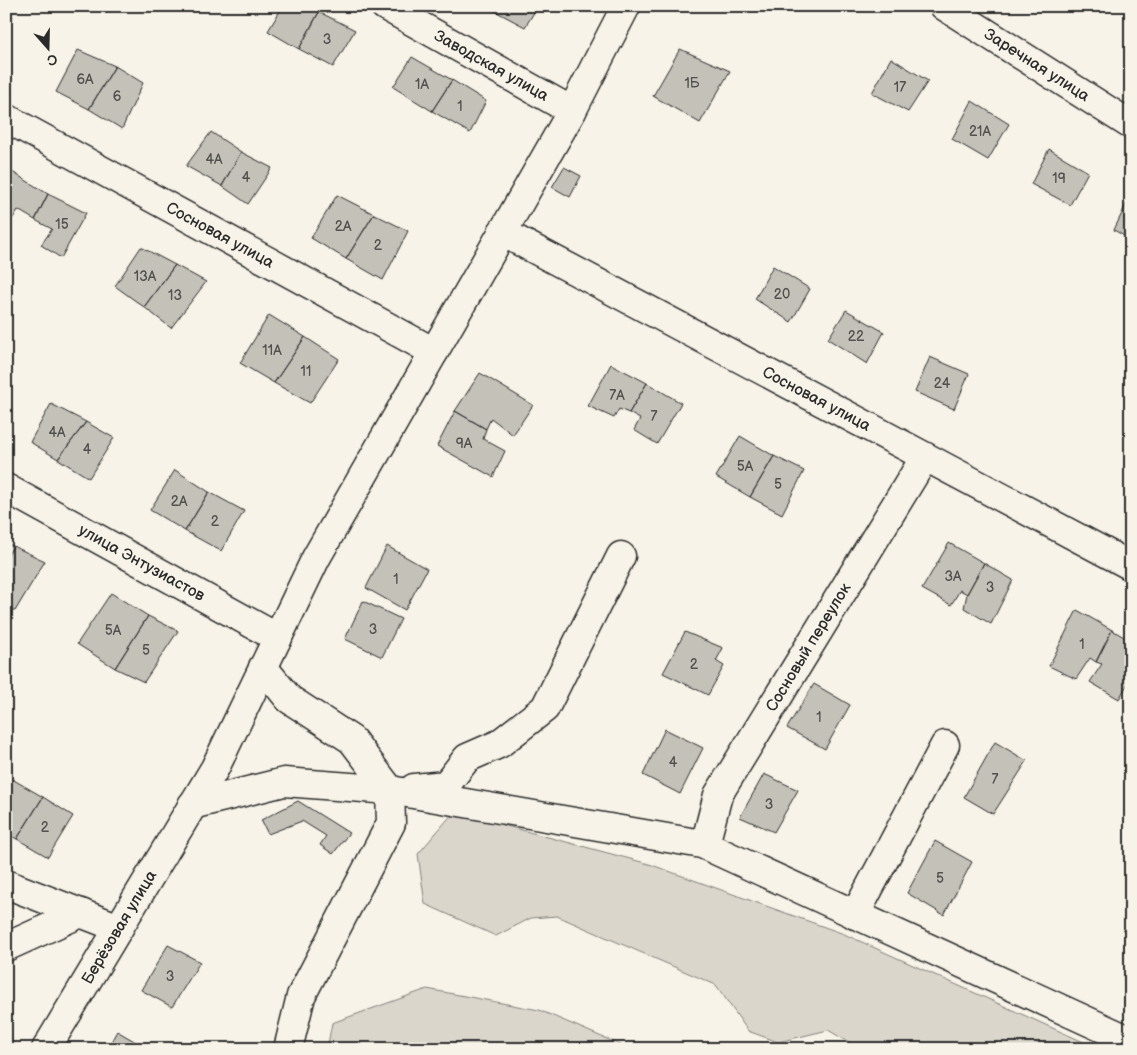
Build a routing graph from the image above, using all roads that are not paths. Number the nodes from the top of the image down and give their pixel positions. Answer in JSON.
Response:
{"nodes":[{"id":1,"x":385,"y":6,"type":"edge"},
{"id":2,"x":626,"y":6,"type":"edge"},
{"id":3,"x":944,"y":6,"type":"edge"},
{"id":4,"x":572,"y":111,"type":"junction"},
{"id":5,"x":6,"y":118,"type":"edge"},
{"id":6,"x":1131,"y":125,"type":"edge"},
{"id":7,"x":502,"y":232,"type":"junction"},
{"id":8,"x":434,"y":352,"type":"junction"},
{"id":9,"x":926,"y":457,"type":"junction"},
{"id":10,"x":6,"y":488,"type":"edge"},
{"id":11,"x":621,"y":556,"type":"dead end"},
{"id":12,"x":1131,"y":566,"type":"edge"},
{"id":13,"x":278,"y":638,"type":"junction"},
{"id":14,"x":264,"y":667,"type":"junction"},
{"id":15,"x":945,"y":745,"type":"dead end"},
{"id":16,"x":390,"y":790,"type":"junction"},
{"id":17,"x":192,"y":805,"type":"junction"},
{"id":18,"x":702,"y":844,"type":"junction"},
{"id":19,"x":6,"y":884,"type":"edge"},
{"id":20,"x":81,"y":913,"type":"junction"},
{"id":21,"x":855,"y":915,"type":"junction"},
{"id":22,"x":118,"y":928,"type":"junction"},
{"id":23,"x":6,"y":947,"type":"edge"},
{"id":24,"x":1131,"y":1041,"type":"edge"},
{"id":25,"x":46,"y":1049,"type":"edge"},
{"id":26,"x":288,"y":1049,"type":"edge"}],
"edges":[{"from":1,"to":4,"type":"street","name":"Заводская улица"},
{"from":2,"to":4,"type":"street","name":"Берёзовая улица"},
{"from":3,"to":6,"type":"street","name":"Заречная улица"},
{"from":4,"to":7,"type":"street","name":"Берёзовая улица"},
{"from":5,"to":8,"type":"street","name":"Сосновая улица"},
{"from":7,"to":8,"type":"street","name":"Берёзовая улица"},
{"from":7,"to":9,"type":"street","name":"Сосновая улица"},
{"from":8,"to":13,"type":"street","name":"Берёзовая улица"},
{"from":9,"to":12,"type":"street","name":"Сосновая улица"},
{"from":9,"to":18,"type":"street","name":"Сосновый переулок"},
{"from":10,"to":13,"type":"street","name":"улица Энтузиастов"},
{"from":11,"to":16,"type":"street"},
{"from":13,"to":14,"type":"street","name":"Берёзовая улица"},
{"from":14,"to":16,"type":"street"},
{"from":14,"to":17,"type":"street","name":"Берёзовая улица"},
{"from":15,"to":21,"type":"street"},
{"from":16,"to":17,"type":"street"},
{"from":16,"to":18,"type":"street"},
{"from":16,"to":26,"type":"street"},
{"from":17,"to":22,"type":"street","name":"Берёзовая улица"},
{"from":18,"to":21,"type":"street"},
{"from":19,"to":20,"type":"street"},
{"from":20,"to":22,"type":"street"},
{"from":20,"to":23,"type":"street"},
{"from":21,"to":24,"type":"street"},
{"from":22,"to":25,"type":"street","name":"Берёзовая улица"}]}
